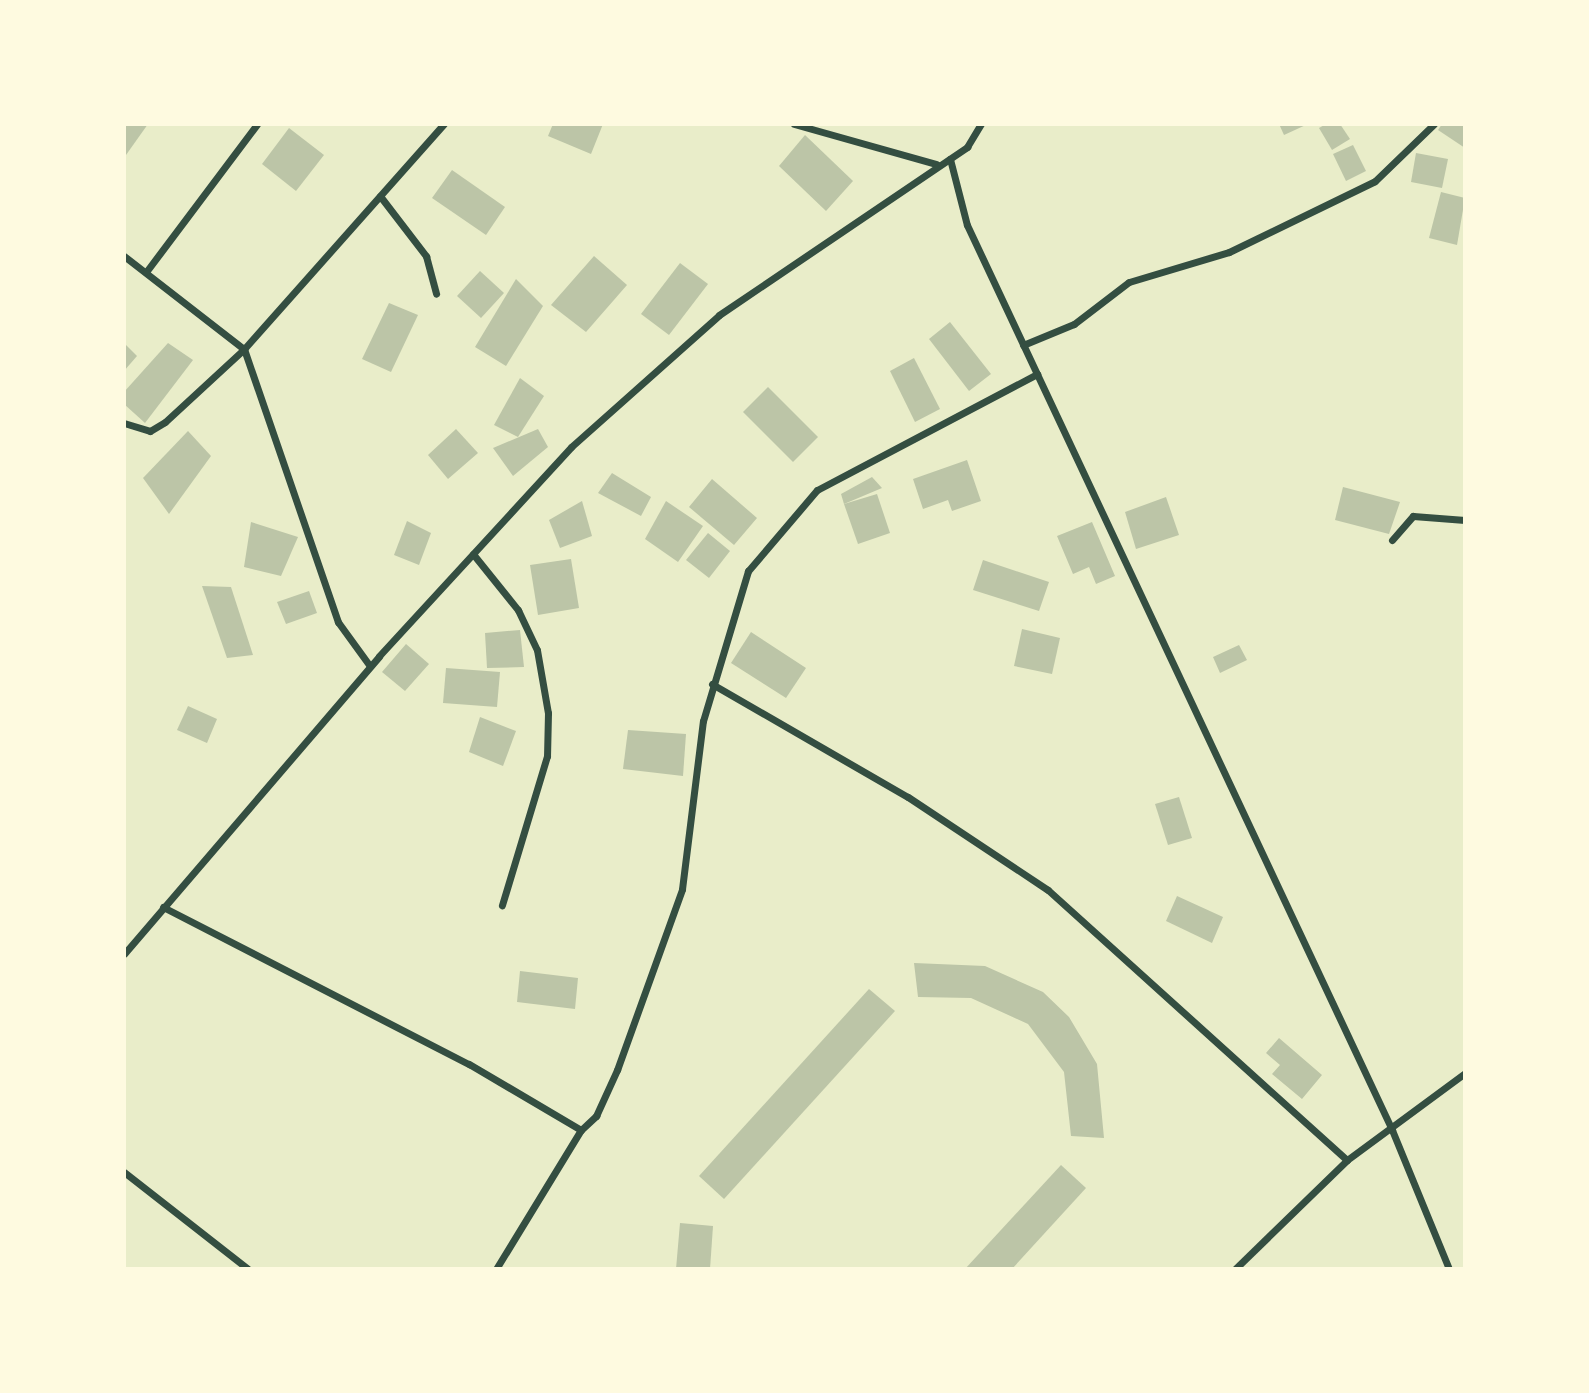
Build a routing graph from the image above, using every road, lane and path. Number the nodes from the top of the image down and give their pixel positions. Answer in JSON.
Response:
{"nodes":[{"id":1,"x":257,"y":124,"type":"edge"},
{"id":2,"x":444,"y":124,"type":"edge"},
{"id":3,"x":794,"y":124,"type":"edge"},
{"id":4,"x":981,"y":124,"type":"edge"},
{"id":5,"x":1434,"y":124,"type":"edge"},
{"id":6,"x":950,"y":159,"type":"junction"},
{"id":7,"x":936,"y":164,"type":"junction"},
{"id":8,"x":380,"y":196,"type":"junction"},
{"id":9,"x":124,"y":256,"type":"edge"},
{"id":10,"x":146,"y":272,"type":"junction"},
{"id":11,"x":436,"y":294,"type":"dead end"},
{"id":12,"x":1023,"y":345,"type":"junction"},
{"id":13,"x":244,"y":349,"type":"junction"},
{"id":14,"x":1037,"y":374,"type":"junction"},
{"id":15,"x":124,"y":423,"type":"edge"},
{"id":16,"x":1465,"y":520,"type":"edge"},
{"id":17,"x":1392,"y":540,"type":"dead end"},
{"id":18,"x":473,"y":554,"type":"junction"},
{"id":19,"x":370,"y":666,"type":"junction"},
{"id":20,"x":712,"y":684,"type":"junction"},
{"id":21,"x":502,"y":905,"type":"dead end"},
{"id":22,"x":163,"y":907,"type":"junction"},
{"id":23,"x":124,"y":954,"type":"edge"},
{"id":24,"x":1465,"y":1073,"type":"edge"},
{"id":25,"x":581,"y":1130,"type":"junction"},
{"id":26,"x":1392,"y":1130,"type":"junction"},
{"id":27,"x":1347,"y":1160,"type":"junction"},
{"id":28,"x":124,"y":1172,"type":"edge"},
{"id":29,"x":248,"y":1269,"type":"edge"},
{"id":30,"x":496,"y":1269,"type":"edge"},
{"id":31,"x":1235,"y":1269,"type":"edge"},
{"id":32,"x":1449,"y":1269,"type":"edge"}],
"edges":[{"from":1,"to":10,"type":"street"},
{"from":2,"to":8,"type":"street"},
{"from":3,"to":7,"type":"street"},
{"from":4,"to":6,"type":"street"},
{"from":5,"to":12,"type":"street"},
{"from":6,"to":7,"type":"street"},
{"from":6,"to":12,"type":"street"},
{"from":7,"to":18,"type":"street"},
{"from":8,"to":11,"type":"street"},
{"from":8,"to":13,"type":"street"},
{"from":9,"to":10,"type":"street"},
{"from":10,"to":13,"type":"street"},
{"from":12,"to":14,"type":"street"},
{"from":13,"to":15,"type":"street"},
{"from":13,"to":19,"type":"street"},
{"from":14,"to":20,"type":"street"},
{"from":14,"to":26,"type":"street"},
{"from":16,"to":17,"type":"street"},
{"from":18,"to":19,"type":"street"},
{"from":18,"to":21,"type":"street"},
{"from":19,"to":22,"type":"street"},
{"from":20,"to":25,"type":"street"},
{"from":20,"to":27,"type":"street"},
{"from":22,"to":23,"type":"street"},
{"from":22,"to":25,"type":"street"},
{"from":24,"to":26,"type":"street"},
{"from":25,"to":30,"type":"street"},
{"from":26,"to":27,"type":"street"},
{"from":26,"to":32,"type":"street"},
{"from":27,"to":31,"type":"street"},
{"from":28,"to":29,"type":"street"}]}
